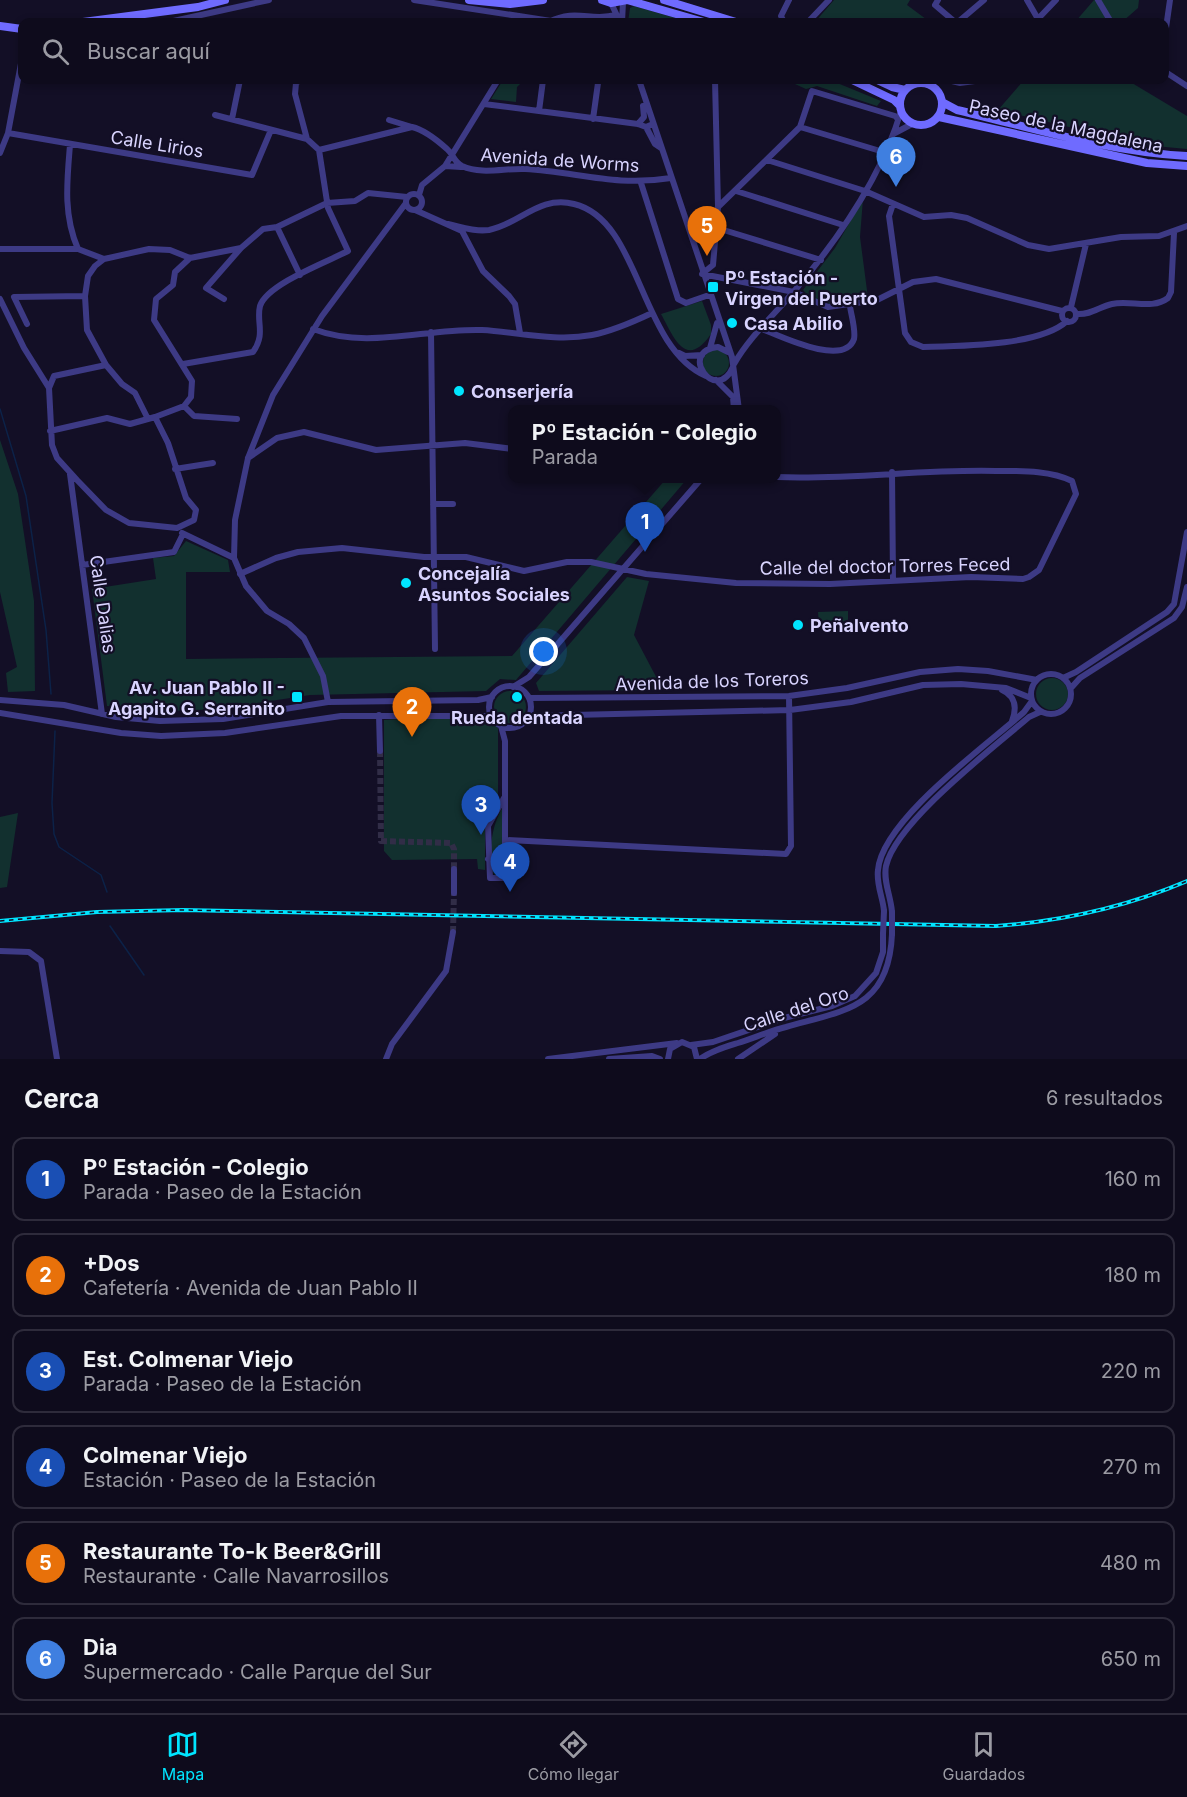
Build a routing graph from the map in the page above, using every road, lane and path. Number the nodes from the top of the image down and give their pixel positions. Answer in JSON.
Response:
{"nodes":[{"id":1,"x":225,"y":0,"type":"edge"},
{"id":2,"x":268,"y":0,"type":"edge"},
{"id":3,"x":414,"y":0,"type":"edge"},
{"id":4,"x":469,"y":0,"type":"edge"},
{"id":5,"x":543,"y":0,"type":"edge"},
{"id":6,"x":664,"y":0,"type":"edge"},
{"id":7,"x":789,"y":0,"type":"edge"},
{"id":8,"x":828,"y":0,"type":"edge"},
{"id":9,"x":984,"y":0,"type":"edge"},
{"id":10,"x":1028,"y":0,"type":"edge"},
{"id":11,"x":1056,"y":0,"type":"edge"},
{"id":12,"x":1098,"y":0,"type":"edge"},
{"id":13,"x":1170,"y":0,"type":"edge"},
{"id":14,"x":626,"y":1,"type":"edge"},
{"id":15,"x":606,"y":2,"type":"edge"},
{"id":16,"x":936,"y":3,"type":"edge"},
{"id":17,"x":616,"y":15,"type":"junction"},
{"id":18,"x":114,"y":18,"type":"edge"},
{"id":19,"x":188,"y":18,"type":"edge"},
{"id":20,"x":525,"y":18,"type":"edge"},
{"id":21,"x":558,"y":18,"type":"edge"},
{"id":22,"x":618,"y":18,"type":"edge"},
{"id":23,"x":622,"y":18,"type":"edge"},
{"id":24,"x":689,"y":18,"type":"edge"},
{"id":25,"x":723,"y":18,"type":"edge"},
{"id":26,"x":783,"y":18,"type":"edge"},
{"id":27,"x":812,"y":18,"type":"edge"},
{"id":28,"x":953,"y":18,"type":"edge"},
{"id":29,"x":962,"y":18,"type":"edge"},
{"id":30,"x":1035,"y":18,"type":"edge"},
{"id":31,"x":1039,"y":18,"type":"edge"},
{"id":32,"x":1109,"y":18,"type":"edge"},
{"id":33,"x":1167,"y":18,"type":"edge"},
{"id":34,"x":0,"y":26,"type":"edge"},
{"id":35,"x":18,"y":28,"type":"edge"},
{"id":36,"x":1169,"y":74,"type":"edge"},
{"id":37,"x":18,"y":83,"type":"edge"},
{"id":38,"x":239,"y":84,"type":"edge"},
{"id":39,"x":296,"y":84,"type":"edge"},
{"id":40,"x":496,"y":84,"type":"edge"},
{"id":41,"x":542,"y":84,"type":"edge"},
{"id":42,"x":598,"y":84,"type":"edge"},
{"id":43,"x":640,"y":84,"type":"edge"},
{"id":44,"x":715,"y":84,"type":"edge"},
{"id":45,"x":860,"y":84,"type":"edge"},
{"id":46,"x":886,"y":84,"type":"edge"},
{"id":47,"x":911,"y":84,"type":"edge"},
{"id":48,"x":929,"y":84,"type":"edge"},
{"id":49,"x":1187,"y":86,"type":"edge"},
{"id":50,"x":641,"y":87,"type":"junction"},
{"id":51,"x":942,"y":102,"type":"junction"},
{"id":52,"x":484,"y":104,"type":"junction"},
{"id":53,"x":539,"y":111,"type":"junction"},
{"id":54,"x":900,"y":112,"type":"junction"},
{"id":55,"x":215,"y":115,"type":"dead end"},
{"id":56,"x":939,"y":117,"type":"junction"},
{"id":57,"x":232,"y":119,"type":"junction"},
{"id":58,"x":592,"y":119,"type":"junction"},
{"id":59,"x":389,"y":120,"type":"dead end"},
{"id":60,"x":642,"y":124,"type":"junction"},
{"id":61,"x":654,"y":124,"type":"junction"},
{"id":62,"x":912,"y":124,"type":"junction"},
{"id":63,"x":412,"y":127,"type":"junction"},
{"id":64,"x":800,"y":128,"type":"junction"},
{"id":65,"x":271,"y":130,"type":"junction"},
{"id":66,"x":8,"y":133,"type":"junction"},
{"id":67,"x":895,"y":133,"type":"junction"},
{"id":68,"x":307,"y":139,"type":"junction"},
{"id":69,"x":70,"y":145,"type":"junction"},
{"id":70,"x":661,"y":148,"type":"junction"},
{"id":71,"x":319,"y":150,"type":"junction"},
{"id":72,"x":0,"y":153,"type":"edge"},
{"id":73,"x":887,"y":153,"type":"junction"},
{"id":74,"x":452,"y":155,"type":"junction"},
{"id":75,"x":1187,"y":156,"type":"edge"},
{"id":76,"x":767,"y":160,"type":"junction"},
{"id":77,"x":445,"y":166,"type":"junction"},
{"id":78,"x":1187,"y":166,"type":"edge"},
{"id":79,"x":464,"y":167,"type":"junction"},
{"id":80,"x":670,"y":178,"type":"junction"},
{"id":81,"x":641,"y":183,"type":"junction"},
{"id":82,"x":736,"y":191,"type":"junction"},
{"id":83,"x":865,"y":191,"type":"junction"},
{"id":84,"x":421,"y":198,"type":"junction"},
{"id":85,"x":406,"y":200,"type":"junction"},
{"id":86,"x":327,"y":203,"type":"junction"},
{"id":87,"x":892,"y":204,"type":"junction"},
{"id":88,"x":718,"y":207,"type":"junction"},
{"id":89,"x":414,"y":210,"type":"junction"},
{"id":90,"x":396,"y":217,"type":"junction"},
{"id":91,"x":434,"y":217,"type":"junction"},
{"id":92,"x":448,"y":224,"type":"junction"},
{"id":93,"x":843,"y":225,"type":"junction"},
{"id":94,"x":1187,"y":226,"type":"edge"},
{"id":95,"x":277,"y":227,"type":"junction"},
{"id":96,"x":717,"y":228,"type":"junction"},
{"id":97,"x":473,"y":230,"type":"junction"},
{"id":98,"x":1174,"y":233,"type":"junction"},
{"id":99,"x":466,"y":238,"type":"junction"},
{"id":100,"x":1086,"y":244,"type":"junction"},
{"id":101,"x":241,"y":248,"type":"junction"},
{"id":102,"x":0,"y":249,"type":"edge"},
{"id":103,"x":78,"y":249,"type":"junction"},
{"id":104,"x":190,"y":258,"type":"junction"},
{"id":105,"x":104,"y":259,"type":"junction"},
{"id":106,"x":821,"y":260,"type":"junction"},
{"id":107,"x":702,"y":274,"type":"junction"},
{"id":108,"x":300,"y":275,"type":"junction"},
{"id":109,"x":899,"y":291,"type":"junction"},
{"id":110,"x":794,"y":292,"type":"junction"},
{"id":111,"x":709,"y":295,"type":"junction"},
{"id":112,"x":85,"y":296,"type":"junction"},
{"id":113,"x":0,"y":298,"type":"edge"},
{"id":114,"x":224,"y":299,"type":"dead end"},
{"id":115,"x":850,"y":306,"type":"junction"},
{"id":116,"x":1071,"y":307,"type":"junction"},
{"id":117,"x":1062,"y":311,"type":"junction"},
{"id":118,"x":652,"y":313,"type":"junction"},
{"id":119,"x":1077,"y":314,"type":"junction"},
{"id":120,"x":717,"y":317,"type":"junction"},
{"id":121,"x":1067,"y":321,"type":"junction"},
{"id":122,"x":27,"y":324,"type":"dead end"},
{"id":123,"x":313,"y":329,"type":"junction"},
{"id":124,"x":762,"y":329,"type":"junction"},
{"id":125,"x":431,"y":332,"type":"junction"},
{"id":126,"x":519,"y":333,"type":"junction"},
{"id":127,"x":744,"y":347,"type":"junction"},
{"id":128,"x":710,"y":348,"type":"junction"},
{"id":129,"x":676,"y":351,"type":"junction"},
{"id":130,"x":729,"y":352,"type":"junction"},
{"id":131,"x":702,"y":355,"type":"junction"},
{"id":132,"x":106,"y":364,"type":"junction"},
{"id":133,"x":183,"y":364,"type":"junction"},
{"id":134,"x":733,"y":366,"type":"junction"},
{"id":135,"x":706,"y":376,"type":"junction"},
{"id":136,"x":716,"y":380,"type":"junction"},
{"id":137,"x":49,"y":388,"type":"junction"},
{"id":138,"x":734,"y":405,"type":"edge"},
{"id":139,"x":738,"y":405,"type":"edge"},
{"id":140,"x":184,"y":406,"type":"junction"},
{"id":141,"x":151,"y":418,"type":"junction"},
{"id":142,"x":237,"y":419,"type":"dead end"},
{"id":143,"x":50,"y":431,"type":"junction"},
{"id":144,"x":254,"y":440,"type":"junction"},
{"id":145,"x":432,"y":444,"type":"junction"},
{"id":146,"x":264,"y":445,"type":"junction"},
{"id":147,"x":508,"y":448,"type":"edge"},
{"id":148,"x":248,"y":458,"type":"junction"},
{"id":149,"x":213,"y":463,"type":"dead end"},
{"id":150,"x":175,"y":469,"type":"junction"},
{"id":151,"x":69,"y":472,"type":"junction"},
{"id":152,"x":892,"y":472,"type":"junction"},
{"id":153,"x":781,"y":477,"type":"edge"},
{"id":154,"x":78,"y":481,"type":"junction"},
{"id":155,"x":698,"y":483,"type":"edge"},
{"id":156,"x":72,"y":486,"type":"junction"},
{"id":157,"x":86,"y":490,"type":"junction"},
{"id":158,"x":76,"y":495,"type":"junction"},
{"id":159,"x":433,"y":504,"type":"junction"},
{"id":160,"x":453,"y":504,"type":"dead end"},
{"id":161,"x":177,"y":528,"type":"junction"},
{"id":162,"x":1187,"y":532,"type":"edge"},
{"id":163,"x":183,"y":534,"type":"junction"},
{"id":164,"x":233,"y":545,"type":"junction"},
{"id":165,"x":221,"y":552,"type":"junction"},
{"id":166,"x":234,"y":558,"type":"junction"},
{"id":167,"x":434,"y":558,"type":"junction"},
{"id":168,"x":82,"y":565,"type":"junction"},
{"id":169,"x":623,"y":569,"type":"junction"},
{"id":170,"x":240,"y":574,"type":"junction"},
{"id":171,"x":893,"y":580,"type":"junction"},
{"id":172,"x":1187,"y":587,"type":"edge"},
{"id":173,"x":435,"y":649,"type":"dead end"},
{"id":174,"x":529,"y":677,"type":"junction"},
{"id":175,"x":1063,"y":678,"type":"junction"},
{"id":176,"x":1037,"y":680,"type":"junction"},
{"id":177,"x":993,"y":686,"type":"junction"},
{"id":178,"x":513,"y":687,"type":"junction"},
{"id":179,"x":1071,"y":688,"type":"junction"},
{"id":180,"x":527,"y":696,"type":"junction"},
{"id":181,"x":789,"y":696,"type":"junction"},
{"id":182,"x":492,"y":697,"type":"junction"},
{"id":183,"x":1032,"y":699,"type":"junction"},
{"id":184,"x":0,"y":700,"type":"edge"},
{"id":185,"x":328,"y":702,"type":"junction"},
{"id":186,"x":790,"y":710,"type":"junction"},
{"id":187,"x":1040,"y":711,"type":"junction"},
{"id":188,"x":0,"y":713,"type":"edge"},
{"id":189,"x":102,"y":714,"type":"junction"},
{"id":190,"x":379,"y":715,"type":"junction"},
{"id":191,"x":491,"y":716,"type":"junction"},
{"id":192,"x":530,"y":716,"type":"junction"},
{"id":193,"x":213,"y":720,"type":"junction"},
{"id":194,"x":1011,"y":723,"type":"junction"},
{"id":195,"x":501,"y":726,"type":"junction"},
{"id":196,"x":511,"y":728,"type":"junction"},
{"id":197,"x":214,"y":734,"type":"junction"},
{"id":198,"x":505,"y":741,"type":"junction"},
{"id":199,"x":380,"y":751,"type":"tunnel mouth"},
{"id":200,"x":504,"y":798,"type":"junction"},
{"id":201,"x":506,"y":840,"type":"junction"},
{"id":202,"x":488,"y":859,"type":"junction"},
{"id":203,"x":506,"y":860,"type":"junction"},
{"id":204,"x":454,"y":869,"type":"tunnel mouth"},
{"id":205,"x":454,"y":893,"type":"tunnel mouth"},
{"id":206,"x":453,"y":932,"type":"tunnel mouth"},
{"id":207,"x":0,"y":951,"type":"edge"},
{"id":208,"x":786,"y":1027,"type":"junction"},
{"id":209,"x":677,"y":1043,"type":"junction"},
{"id":210,"x":691,"y":1045,"type":"junction"},
{"id":211,"x":387,"y":1058,"type":"edge"},
{"id":212,"x":57,"y":1059,"type":"edge"},
{"id":213,"x":548,"y":1059,"type":"edge"},
{"id":214,"x":609,"y":1059,"type":"edge"},
{"id":215,"x":660,"y":1059,"type":"edge"},
{"id":216,"x":668,"y":1059,"type":"edge"},
{"id":217,"x":698,"y":1059,"type":"edge"},
{"id":218,"x":738,"y":1059,"type":"edge"}],
"edges":[{"from":1,"to":18,"type":"main road"},
{"from":2,"to":19,"type":"street"},
{"from":3,"to":20,"type":"street"},
{"from":4,"to":5,"type":"main road"},
{"from":6,"to":25,"type":"main road"},
{"from":7,"to":26,"type":"street"},
{"from":8,"to":27,"type":"street"},
{"from":9,"to":29,"type":"street"},
{"from":10,"to":30,"type":"street"},
{"from":11,"to":31,"type":"street"},
{"from":12,"to":32,"type":"street"},
{"from":13,"to":33,"type":"street"},
{"from":14,"to":15,"type":"main road"},
{"from":14,"to":23,"type":"street"},
{"from":14,"to":24,"type":"main road"},
{"from":15,"to":17,"type":"street"},
{"from":16,"to":28,"type":"street"},
{"from":17,"to":21,"type":"street"},
{"from":17,"to":22,"type":"street"},
{"from":34,"to":35,"type":"main road"},
{"from":36,"to":49,"type":"street"},
{"from":37,"to":66,"type":"street"},
{"from":38,"to":57,"type":"street"},
{"from":39,"to":68,"type":"street"},
{"from":40,"to":52,"type":"street"},
{"from":41,"to":53,"type":"street"},
{"from":42,"to":58,"type":"street"},
{"from":43,"to":50,"type":"street"},
{"from":44,"to":88,"type":"street"},
{"from":45,"to":54,"type":"main road"},
{"from":46,"to":47,"type":"main road"},
{"from":47,"to":54,"type":"main road"},
{"from":48,"to":51,"type":"main road"},
{"from":50,"to":60,"type":"street"},
{"from":50,"to":61,"type":"street"},
{"from":51,"to":56,"type":"main road"},
{"from":51,"to":75,"type":"main road","name":"Paseo de la Magdalena"},
{"from":52,"to":53,"type":"street"},
{"from":52,"to":74,"type":"street"},
{"from":53,"to":58,"type":"street"},
{"from":54,"to":62,"type":"main road"},
{"from":54,"to":64,"type":"street"},
{"from":54,"to":67,"type":"street"},
{"from":55,"to":57,"type":"street"},
{"from":56,"to":62,"type":"main road"},
{"from":56,"to":78,"type":"main road","name":"Paseo de la Magdalena"},
{"from":57,"to":65,"type":"street"},
{"from":58,"to":60,"type":"street"},
{"from":59,"to":63,"type":"street","name":"Avenida de Worms"},
{"from":60,"to":61,"type":"street"},
{"from":60,"to":70,"type":"street"},
{"from":61,"to":70,"type":"street"},
{"from":62,"to":67,"type":"street"},
{"from":63,"to":71,"type":"street"},
{"from":63,"to":74,"type":"street","name":"Avenida de Worms"},
{"from":64,"to":73,"type":"street"},
{"from":64,"to":76,"type":"street"},
{"from":65,"to":68,"type":"street"},
{"from":65,"to":69,"type":"street","name":"Calle Lirios"},
{"from":66,"to":69,"type":"street","name":"Calle Lirios"},
{"from":66,"to":72,"type":"street"},
{"from":67,"to":73,"type":"street"},
{"from":68,"to":71,"type":"street"},
{"from":69,"to":103,"type":"street"},
{"from":70,"to":80,"type":"street"},
{"from":71,"to":86,"type":"street"},
{"from":73,"to":83,"type":"street"},
{"from":74,"to":77,"type":"street"},
{"from":74,"to":79,"type":"street","name":"Avenida de Worms"},
{"from":76,"to":82,"type":"street"},
{"from":76,"to":83,"type":"street"},
{"from":77,"to":79,"type":"street"},
{"from":77,"to":84,"type":"street"},
{"from":79,"to":81,"type":"street","name":"Avenida de Worms"},
{"from":80,"to":81,"type":"street","name":"Avenida de Worms"},
{"from":80,"to":107,"type":"street"},
{"from":81,"to":111,"type":"street"},
{"from":82,"to":88,"type":"street"},
{"from":82,"to":93,"type":"street"},
{"from":83,"to":87,"type":"street"},
{"from":83,"to":93,"type":"street"},
{"from":84,"to":85,"type":"street"},
{"from":84,"to":89,"type":"street"},
{"from":84,"to":91,"type":"street"},
{"from":85,"to":86,"type":"street"},
{"from":85,"to":89,"type":"street"},
{"from":85,"to":90,"type":"street"},
{"from":86,"to":95,"type":"street"},
{"from":86,"to":108,"type":"street"},
{"from":87,"to":100,"type":"street"},
{"from":87,"to":109,"type":"street"},
{"from":88,"to":96,"type":"street"},
{"from":89,"to":90,"type":"street"},
{"from":89,"to":91,"type":"street"},
{"from":90,"to":123,"type":"street"},
{"from":91,"to":92,"type":"street"},
{"from":92,"to":97,"type":"street"},
{"from":92,"to":99,"type":"street"},
{"from":93,"to":106,"type":"street"},
{"from":94,"to":98,"type":"street"},
{"from":95,"to":101,"type":"street"},
{"from":95,"to":108,"type":"street"},
{"from":96,"to":106,"type":"street"},
{"from":96,"to":107,"type":"street"},
{"from":97,"to":99,"type":"street"},
{"from":97,"to":118,"type":"street"},
{"from":98,"to":100,"type":"street"},
{"from":98,"to":119,"type":"street"},
{"from":99,"to":126,"type":"street"},
{"from":100,"to":116,"type":"street"},
{"from":101,"to":104,"type":"street"},
{"from":101,"to":114,"type":"street"},
{"from":102,"to":103,"type":"street"},
{"from":103,"to":105,"type":"street"},
{"from":104,"to":105,"type":"street"},
{"from":104,"to":133,"type":"street"},
{"from":105,"to":112,"type":"street"},
{"from":106,"to":110,"type":"street"},
{"from":107,"to":110,"type":"street"},
{"from":107,"to":111,"type":"street"},
{"from":108,"to":133,"type":"street"},
{"from":109,"to":115,"type":"street"},
{"from":109,"to":117,"type":"street"},
{"from":109,"to":121,"type":"street"},
{"from":110,"to":115,"type":"street"},
{"from":110,"to":124,"type":"street"},
{"from":111,"to":120,"type":"street"},
{"from":112,"to":122,"type":"street"},
{"from":112,"to":132,"type":"street"},
{"from":113,"to":137,"type":"street"},
{"from":115,"to":124,"type":"street"},
{"from":116,"to":117,"type":"street"},
{"from":116,"to":119,"type":"street"},
{"from":117,"to":121,"type":"street"},
{"from":118,"to":126,"type":"street"},
{"from":118,"to":129,"type":"street"},
{"from":119,"to":121,"type":"street"},
{"from":120,"to":128,"type":"street"},
{"from":120,"to":130,"type":"street"},
{"from":123,"to":125,"type":"street"},
{"from":123,"to":144,"type":"street"},
{"from":124,"to":127,"type":"street"},
{"from":125,"to":126,"type":"street"},
{"from":125,"to":145,"type":"street"},
{"from":127,"to":130,"type":"street"},
{"from":127,"to":134,"type":"street"},
{"from":128,"to":130,"type":"street"},
{"from":128,"to":131,"type":"street"},
{"from":129,"to":131,"type":"street"},
{"from":129,"to":135,"type":"street"},
{"from":130,"to":134,"type":"street"},
{"from":131,"to":135,"type":"street"},
{"from":132,"to":137,"type":"street"},
{"from":132,"to":141,"type":"street"},
{"from":133,"to":140,"type":"street"},
{"from":134,"to":136,"type":"street"},
{"from":134,"to":139,"type":"street"},
{"from":135,"to":136,"type":"street"},
{"from":136,"to":138,"type":"street"},
{"from":137,"to":143,"type":"street"},
{"from":140,"to":141,"type":"street"},
{"from":140,"to":142,"type":"street"},
{"from":141,"to":143,"type":"street"},
{"from":141,"to":150,"type":"street"},
{"from":143,"to":151,"type":"street"},
{"from":144,"to":146,"type":"street"},
{"from":144,"to":148,"type":"street"},
{"from":145,"to":146,"type":"street"},
{"from":145,"to":147,"type":"street"},
{"from":145,"to":159,"type":"street"},
{"from":146,"to":148,"type":"street"},
{"from":148,"to":164,"type":"street"},
{"from":149,"to":150,"type":"street"},
{"from":150,"to":161,"type":"street"},
{"from":151,"to":154,"type":"street"},
{"from":151,"to":156,"type":"street","name":"Calle Dalias"},
{"from":152,"to":153,"type":"street","name":"Calle del doctor Torres Feced"},
{"from":152,"to":171,"type":"street"},
{"from":152,"to":171,"type":"street","name":"Calle del doctor Torres Feced"},
{"from":154,"to":156,"type":"street"},
{"from":154,"to":157,"type":"street"},
{"from":154,"to":158,"type":"street","name":"Calle Dalias"},
{"from":155,"to":169,"type":"street"},
{"from":156,"to":158,"type":"street","name":"Calle Dalias"},
{"from":157,"to":158,"type":"street"},
{"from":157,"to":161,"type":"street"},
{"from":158,"to":168,"type":"street","name":"Calle Dalias"},
{"from":159,"to":160,"type":"street"},
{"from":159,"to":167,"type":"street"},
{"from":161,"to":163,"type":"street"},
{"from":162,"to":175,"type":"street"},
{"from":163,"to":165,"type":"street"},
{"from":163,"to":168,"type":"street"},
{"from":164,"to":165,"type":"street"},
{"from":164,"to":166,"type":"street"},
{"from":165,"to":166,"type":"street"},
{"from":166,"to":170,"type":"street"},
{"from":167,"to":169,"type":"street","name":"Calle del doctor Torres Feced"},
{"from":167,"to":170,"type":"street","name":"Calle del doctor Torres Feced"},
{"from":167,"to":173,"type":"street"},
{"from":168,"to":189,"type":"street","name":"Calle Dalias"},
{"from":169,"to":171,"type":"street","name":"Calle del doctor Torres Feced"},
{"from":169,"to":174,"type":"street"},
{"from":170,"to":185,"type":"street"},
{"from":172,"to":179,"type":"street"},
{"from":174,"to":178,"type":"street"},
{"from":174,"to":180,"type":"street"},
{"from":175,"to":176,"type":"street"},
{"from":175,"to":179,"type":"street"},
{"from":176,"to":181,"type":"street","name":"Avenida de los Toreros"},
{"from":176,"to":183,"type":"street"},
{"from":177,"to":183,"type":"street","name":"Avenida de los Toreros"},
{"from":177,"to":186,"type":"street","name":"Avenida de los Toreros"},
{"from":177,"to":194,"type":"street"},
{"from":178,"to":180,"type":"street"},
{"from":178,"to":182,"type":"street"},
{"from":179,"to":187,"type":"street"},
{"from":180,"to":181,"type":"street","name":"Avenida de los Toreros"},
{"from":180,"to":192,"type":"street"},
{"from":181,"to":186,"type":"street"},
{"from":182,"to":185,"type":"street"},
{"from":182,"to":191,"type":"street"},
{"from":183,"to":187,"type":"street"},
{"from":183,"to":194,"type":"street","name":"Calle del Oro"},
{"from":184,"to":189,"type":"street"},
{"from":185,"to":193,"type":"street"},
{"from":186,"to":192,"type":"street","name":"Avenida de los Toreros"},
{"from":186,"to":201,"type":"street"},
{"from":187,"to":208,"type":"street","name":"Calle del Oro","bridge":true},
{"from":188,"to":197,"type":"street"},
{"from":189,"to":193,"type":"street"},
{"from":190,"to":191,"type":"street"},
{"from":190,"to":197,"type":"street"},
{"from":190,"to":199,"type":"street"},
{"from":191,"to":195,"type":"street"},
{"from":192,"to":196,"type":"street"},
{"from":193,"to":197,"type":"street"},
{"from":194,"to":210,"type":"street","name":"Calle del Oro","bridge":true},
{"from":195,"to":196,"type":"street"},
{"from":195,"to":198,"type":"street"},
{"from":196,"to":198,"type":"street"},
{"from":198,"to":200,"type":"street"},
{"from":200,"to":201,"type":"street"},
{"from":200,"to":202,"type":"street"},
{"from":201,"to":203,"type":"street"},
{"from":202,"to":203,"type":"street"},
{"from":202,"to":203,"type":"street"},
{"from":204,"to":205,"type":"street"},
{"from":206,"to":211,"type":"street"},
{"from":207,"to":212,"type":"street"},
{"from":208,"to":217,"type":"street","name":"Calle del Oro"},
{"from":208,"to":218,"type":"street"},
{"from":209,"to":210,"type":"street","name":"Calle del Oro"},
{"from":209,"to":213,"type":"street"},
{"from":209,"to":216,"type":"street"},
{"from":210,"to":217,"type":"street"},
{"from":214,"to":215,"type":"street"}]}
